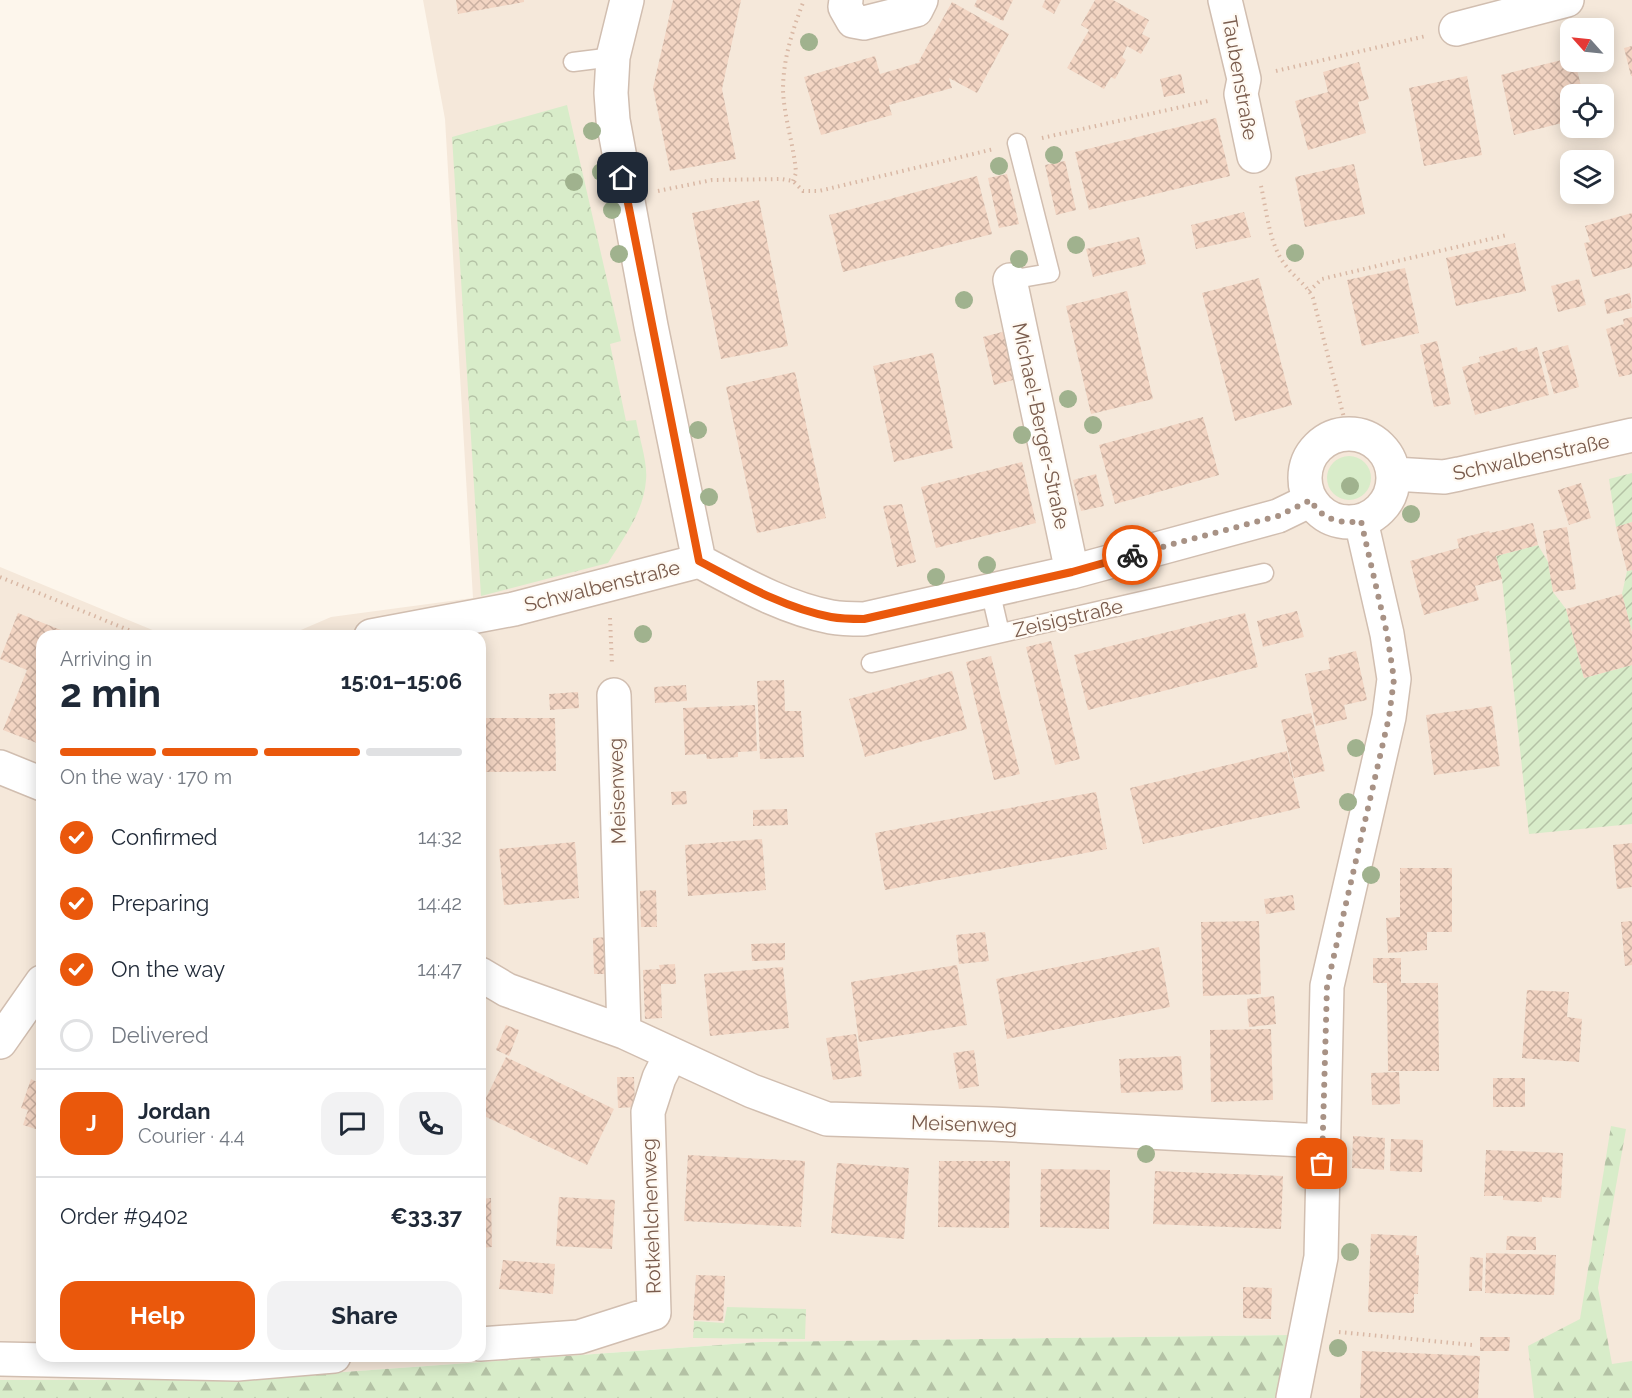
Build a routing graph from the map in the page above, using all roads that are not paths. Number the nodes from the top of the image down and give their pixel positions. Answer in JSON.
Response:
{"nodes":[{"id":1,"x":627,"y":0,"type":"edge"},
{"id":2,"x":846,"y":0,"type":"edge"},
{"id":3,"x":921,"y":0,"type":"edge"},
{"id":4,"x":1225,"y":0,"type":"edge"},
{"id":5,"x":1567,"y":0,"type":"edge"},
{"id":6,"x":1456,"y":28,"type":"road end"},
{"id":7,"x":613,"y":57,"type":"junction"},
{"id":8,"x":573,"y":62,"type":"dead end"},
{"id":9,"x":1017,"y":143,"type":"road end"},
{"id":10,"x":1254,"y":156,"type":"road end"},
{"id":11,"x":1010,"y":280,"type":"joint"},
{"id":12,"x":1632,"y":435,"type":"edge"},
{"id":13,"x":1394,"y":474,"type":"junction"},
{"id":14,"x":1311,"y":500,"type":"junction"},
{"id":15,"x":1361,"y":521,"type":"junction"},
{"id":16,"x":699,"y":561,"type":"junction"},
{"id":17,"x":1072,"y":572,"type":"junction"},
{"id":18,"x":1264,"y":573,"type":"dead end"},
{"id":19,"x":990,"y":590,"type":"junction"},
{"id":20,"x":403,"y":630,"type":"edge"},
{"id":21,"x":1000,"y":633,"type":"junction"},
{"id":22,"x":871,"y":663,"type":"dead end"},
{"id":23,"x":614,"y":695,"type":"road end"},
{"id":24,"x":0,"y":767,"type":"edge"},
{"id":25,"x":36,"y":782,"type":"edge"},
{"id":26,"x":486,"y":978,"type":"edge"},
{"id":27,"x":36,"y":990,"type":"edge"},
{"id":28,"x":624,"y":1032,"type":"junction"},
{"id":29,"x":0,"y":1041,"type":"edge"},
{"id":30,"x":671,"y":1054,"type":"junction"},
{"id":31,"x":1322,"y":1141,"type":"junction"},
{"id":32,"x":486,"y":1344,"type":"edge"},
{"id":33,"x":0,"y":1359,"type":"edge"},
{"id":34,"x":36,"y":1360,"type":"edge"},
{"id":35,"x":142,"y":1362,"type":"edge"},
{"id":36,"x":261,"y":1362,"type":"edge"},
{"id":37,"x":1293,"y":1398,"type":"edge"}],
"edges":[{"from":1,"to":7,"type":"street"},
{"from":2,"to":3,"type":"street"},
{"from":4,"to":10,"type":"street","name":"Taubenstraße"},
{"from":5,"to":6,"type":"street"},
{"from":7,"to":8,"type":"lane"},
{"from":7,"to":16,"type":"street"},
{"from":9,"to":11,"type":"lane"},
{"from":11,"to":17,"type":"street","name":"Michael-Berger-Straße"},
{"from":12,"to":13,"type":"street","name":"Schwalbenstraße"},
{"from":13,"to":14,"type":"street"},
{"from":13,"to":15,"type":"street"},
{"from":14,"to":15,"type":"street"},
{"from":14,"to":17,"type":"street","name":"Schwalbenstraße"},
{"from":15,"to":31,"type":"street"},
{"from":16,"to":19,"type":"street","name":"Schwalbenstraße"},
{"from":16,"to":20,"type":"street","name":"Schwalbenstraße"},
{"from":17,"to":19,"type":"street","name":"Schwalbenstraße"},
{"from":18,"to":21,"type":"lane","name":"Zeisigstraße"},
{"from":19,"to":21,"type":"lane"},
{"from":21,"to":22,"type":"lane","name":"Zeisigstraße"},
{"from":23,"to":28,"type":"street","name":"Meisenweg"},
{"from":24,"to":25,"type":"street"},
{"from":26,"to":28,"type":"street","name":"Meisenweg"},
{"from":27,"to":29,"type":"street"},
{"from":28,"to":30,"type":"street","name":"Meisenweg"},
{"from":30,"to":31,"type":"street","name":"Meisenweg"},
{"from":30,"to":32,"type":"street","name":"Rotkehlchenweg"},
{"from":31,"to":37,"type":"street"},
{"from":33,"to":34,"type":"street"},
{"from":35,"to":36,"type":"street"}]}
